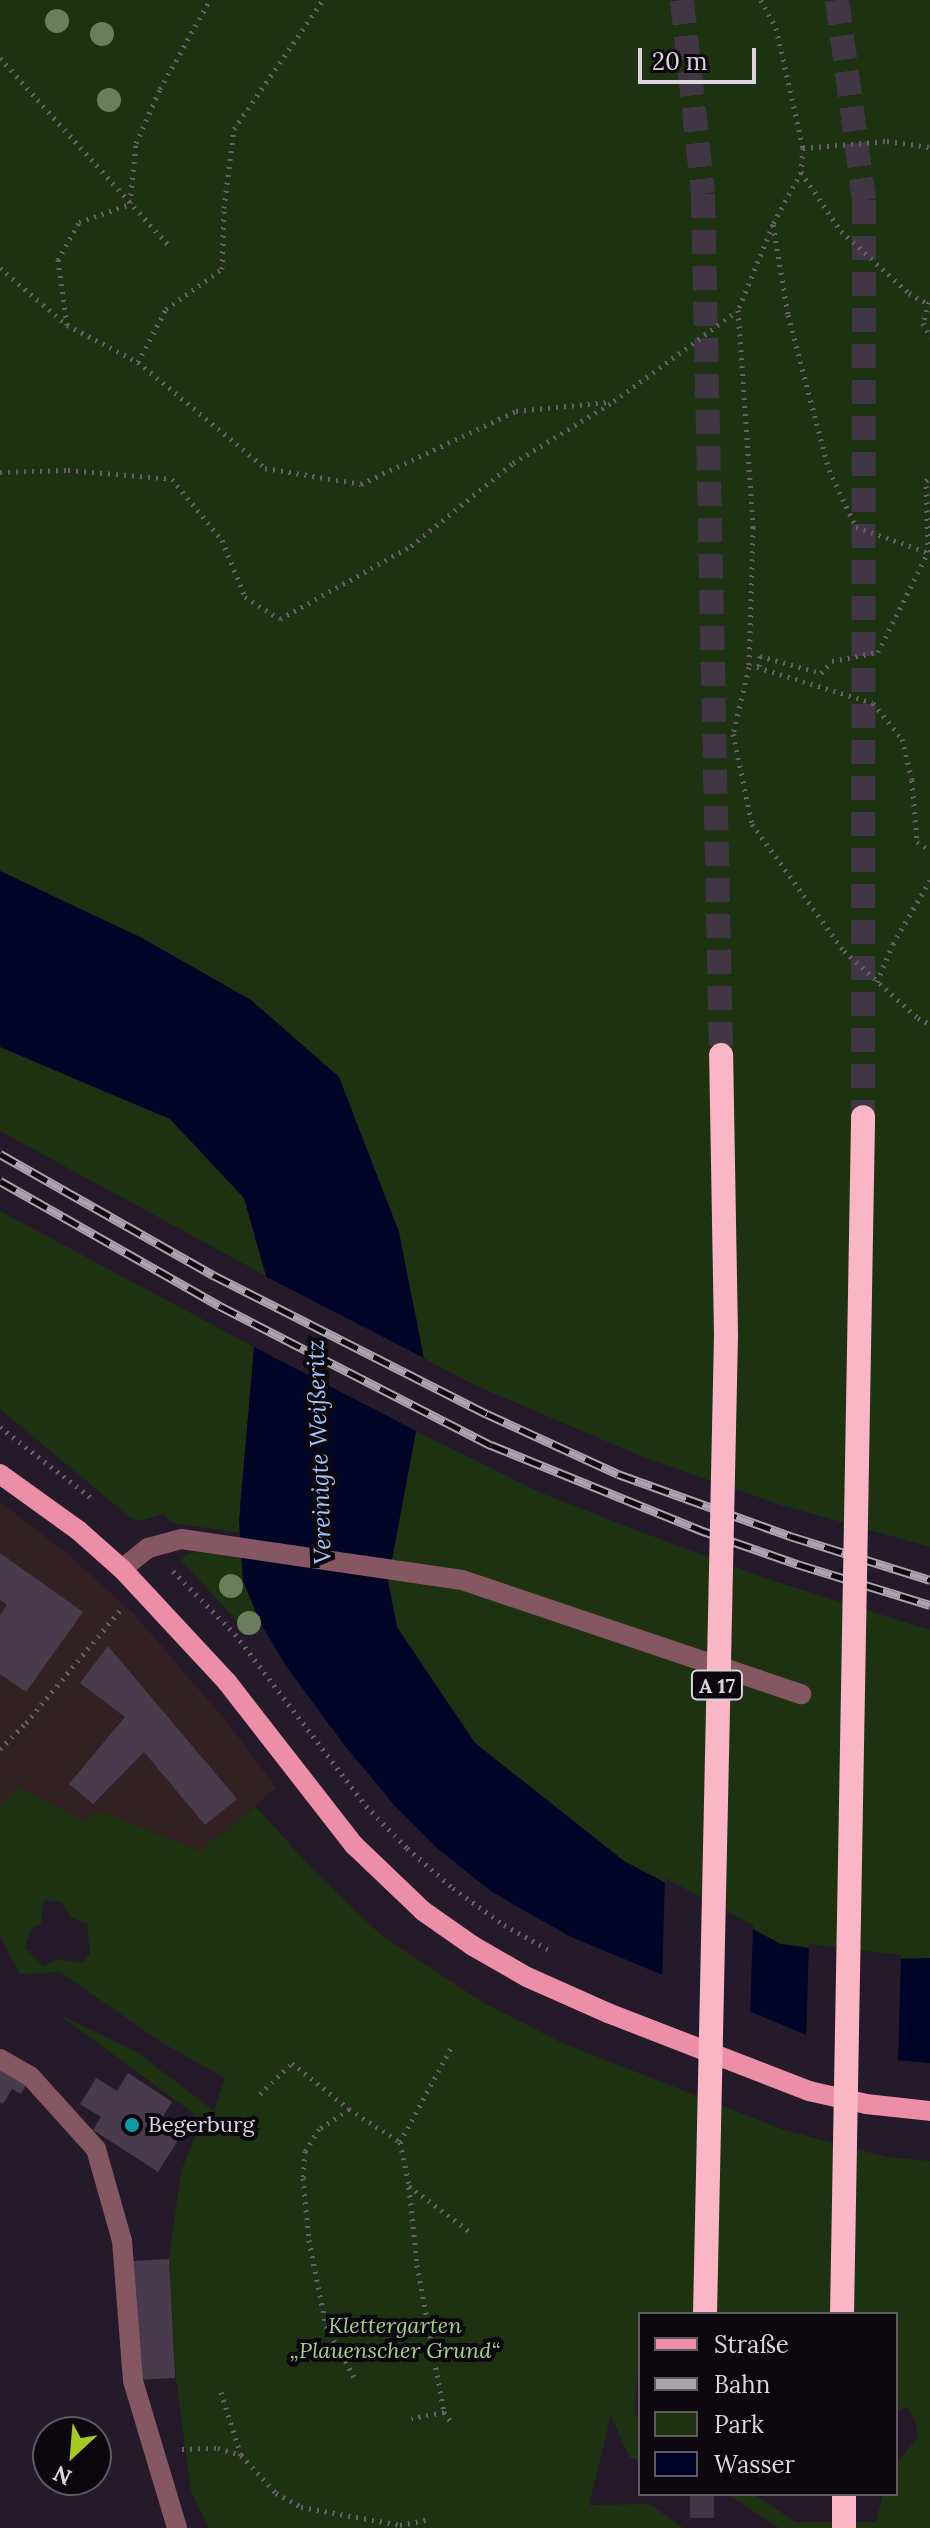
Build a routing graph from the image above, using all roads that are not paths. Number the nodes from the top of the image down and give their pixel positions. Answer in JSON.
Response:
{"nodes":[{"id":1,"x":721,"y":1055,"type":"tunnel mouth"},
{"id":2,"x":863,"y":1117,"type":"tunnel mouth"},
{"id":3,"x":0,"y":1474,"type":"edge"},
{"id":4,"x":122,"y":1569,"type":"junction"},
{"id":5,"x":801,"y":1694,"type":"dead end"},
{"id":6,"x":0,"y":2059,"type":"edge"},
{"id":7,"x":930,"y":2111,"type":"edge"},
{"id":8,"x":705,"y":2312,"type":"edge"},
{"id":9,"x":842,"y":2312,"type":"edge"},
{"id":10,"x":844,"y":2496,"type":"edge"},
{"id":11,"x":177,"y":2528,"type":"edge"},
{"id":12,"x":844,"y":2528,"type":"edge"}],
"edges":[{"from":1,"to":8,"type":"highway","number":"A 17","bridge":true},
{"from":2,"to":9,"type":"highway","bridge":true},
{"from":3,"to":4,"type":"main road"},
{"from":4,"to":5,"type":"lane"},
{"from":4,"to":7,"type":"main road"},
{"from":6,"to":11,"type":"lane"},
{"from":10,"to":12,"type":"highway"}]}
